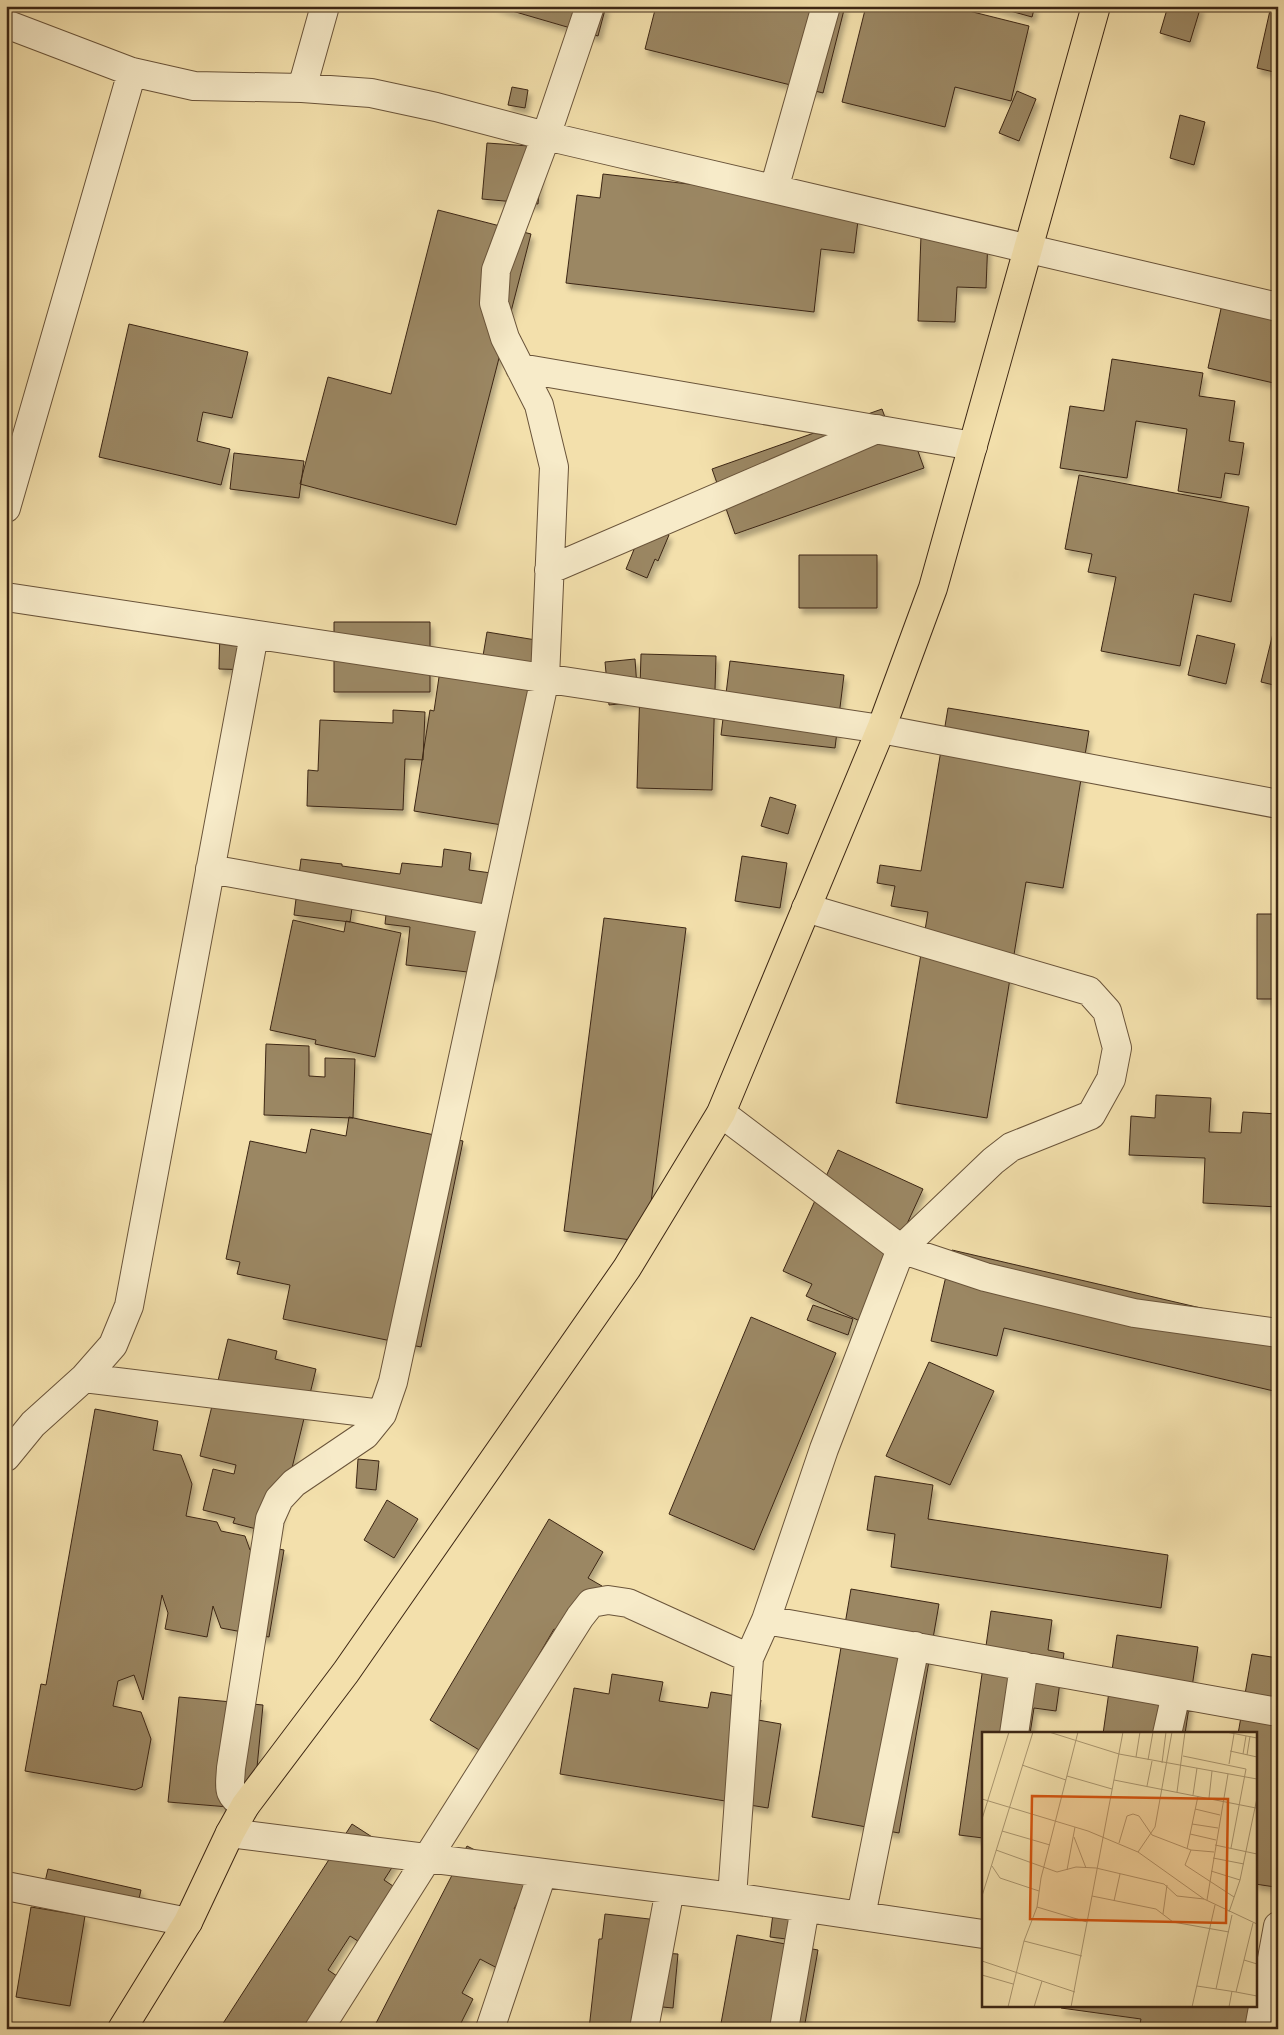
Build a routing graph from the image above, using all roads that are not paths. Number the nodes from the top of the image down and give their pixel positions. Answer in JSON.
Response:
{"nodes":[{"id":1,"x":325,"y":6,"type":"edge"},
{"id":2,"x":590,"y":6,"type":"edge"},
{"id":3,"x":826,"y":6,"type":"edge"},
{"id":4,"x":1096,"y":6,"type":"edge"},
{"id":5,"x":6,"y":24,"type":"edge"},
{"id":6,"x":132,"y":72,"type":"junction"},
{"id":7,"x":302,"y":88,"type":"junction"},
{"id":8,"x":546,"y":136,"type":"junction"},
{"id":9,"x":774,"y":189,"type":"junction"},
{"id":10,"x":1028,"y":248,"type":"junction"},
{"id":11,"x":1278,"y":307,"type":"edge"},
{"id":12,"x":520,"y":368,"type":"junction"},
{"id":13,"x":877,"y":429,"type":"junction"},
{"id":14,"x":973,"y":446,"type":"junction"},
{"id":15,"x":6,"y":508,"type":"edge"},
{"id":16,"x":549,"y":570,"type":"junction"},
{"id":17,"x":6,"y":597,"type":"edge"},
{"id":18,"x":254,"y":635,"type":"junction"},
{"id":19,"x":545,"y":678,"type":"junction"},
{"id":20,"x":881,"y":729,"type":"junction"},
{"id":21,"x":1278,"y":804,"type":"edge"},
{"id":22,"x":210,"y":869,"type":"junction"},
{"id":23,"x":806,"y":908,"type":"junction"},
{"id":24,"x":492,"y":920,"type":"junction"},
{"id":25,"x":721,"y":1113,"type":"junction"},
{"id":26,"x":901,"y":1249,"type":"junction"},
{"id":27,"x":1278,"y":1333,"type":"edge"},
{"id":28,"x":84,"y":1378,"type":"junction"},
{"id":29,"x":382,"y":1414,"type":"junction"},
{"id":30,"x":6,"y":1457,"type":"edge"},
{"id":31,"x":766,"y":1620,"type":"junction"},
{"id":32,"x":914,"y":1646,"type":"junction"},
{"id":33,"x":749,"y":1658,"type":"junction"},
{"id":34,"x":1024,"y":1666,"type":"junction"},
{"id":35,"x":1176,"y":1694,"type":"junction"},
{"id":36,"x":1278,"y":1712,"type":"edge"},
{"id":37,"x":1014,"y":1732,"type":"edge"},
{"id":38,"x":1167,"y":1732,"type":"edge"},
{"id":39,"x":245,"y":1806,"type":"junction"},
{"id":40,"x":230,"y":1833,"type":"junction"},
{"id":41,"x":426,"y":1859,"type":"junction"},
{"id":42,"x":542,"y":1874,"type":"junction"},
{"id":43,"x":6,"y":1886,"type":"edge"},
{"id":44,"x":670,"y":1889,"type":"junction"},
{"id":45,"x":732,"y":1897,"type":"junction"},
{"id":46,"x":806,"y":1908,"type":"junction"},
{"id":47,"x":862,"y":1916,"type":"junction"},
{"id":48,"x":188,"y":1922,"type":"junction"},
{"id":49,"x":1278,"y":1926,"type":"edge"},
{"id":50,"x":982,"y":1934,"type":"edge"},
{"id":51,"x":1266,"y":1984,"type":"edge"},
{"id":52,"x":122,"y":2029,"type":"edge"},
{"id":53,"x":319,"y":2029,"type":"edge"},
{"id":54,"x":490,"y":2029,"type":"edge"},
{"id":55,"x":644,"y":2029,"type":"edge"},
{"id":56,"x":784,"y":2029,"type":"edge"},
{"id":57,"x":1259,"y":2029,"type":"edge"}],
"edges":[{"from":1,"to":7,"type":"street"},
{"from":2,"to":8,"type":"street"},
{"from":3,"to":9,"type":"street"},
{"from":4,"to":10,"type":"main road"},
{"from":5,"to":6,"type":"street"},
{"from":6,"to":7,"type":"street"},
{"from":6,"to":15,"type":"street"},
{"from":7,"to":8,"type":"street"},
{"from":8,"to":9,"type":"street"},
{"from":8,"to":12,"type":"street"},
{"from":9,"to":10,"type":"street"},
{"from":10,"to":11,"type":"street"},
{"from":10,"to":14,"type":"main road"},
{"from":12,"to":13,"type":"street"},
{"from":12,"to":16,"type":"street"},
{"from":13,"to":14,"type":"street"},
{"from":13,"to":16,"type":"street"},
{"from":14,"to":20,"type":"main road"},
{"from":16,"to":19,"type":"street"},
{"from":17,"to":18,"type":"street"},
{"from":18,"to":19,"type":"street"},
{"from":18,"to":22,"type":"street"},
{"from":19,"to":20,"type":"street"},
{"from":19,"to":24,"type":"street"},
{"from":20,"to":21,"type":"street"},
{"from":20,"to":23,"type":"main road"},
{"from":22,"to":24,"type":"street"},
{"from":22,"to":28,"type":"street"},
{"from":23,"to":25,"type":"main road"},
{"from":23,"to":26,"type":"street"},
{"from":24,"to":29,"type":"street"},
{"from":25,"to":26,"type":"street"},
{"from":25,"to":39,"type":"main road"},
{"from":26,"to":27,"type":"street"},
{"from":26,"to":31,"type":"street"},
{"from":28,"to":29,"type":"street"},
{"from":28,"to":30,"type":"street"},
{"from":29,"to":39,"type":"street"},
{"from":31,"to":32,"type":"street"},
{"from":31,"to":33,"type":"street"},
{"from":32,"to":34,"type":"street"},
{"from":32,"to":47,"type":"street"},
{"from":33,"to":41,"type":"street"},
{"from":33,"to":45,"type":"street"},
{"from":34,"to":35,"type":"street"},
{"from":34,"to":37,"type":"street"},
{"from":35,"to":36,"type":"street"},
{"from":35,"to":38,"type":"street"},
{"from":39,"to":40,"type":"main road"},
{"from":40,"to":41,"type":"street"},
{"from":40,"to":48,"type":"main road"},
{"from":41,"to":42,"type":"street"},
{"from":41,"to":53,"type":"street"},
{"from":42,"to":44,"type":"street"},
{"from":42,"to":54,"type":"street"},
{"from":43,"to":48,"type":"street"},
{"from":44,"to":45,"type":"street"},
{"from":44,"to":55,"type":"street"},
{"from":45,"to":46,"type":"street"},
{"from":46,"to":47,"type":"street"},
{"from":46,"to":56,"type":"street"},
{"from":47,"to":50,"type":"street"},
{"from":48,"to":52,"type":"main road"},
{"from":49,"to":51,"type":"street"},
{"from":51,"to":57,"type":"street"}]}
